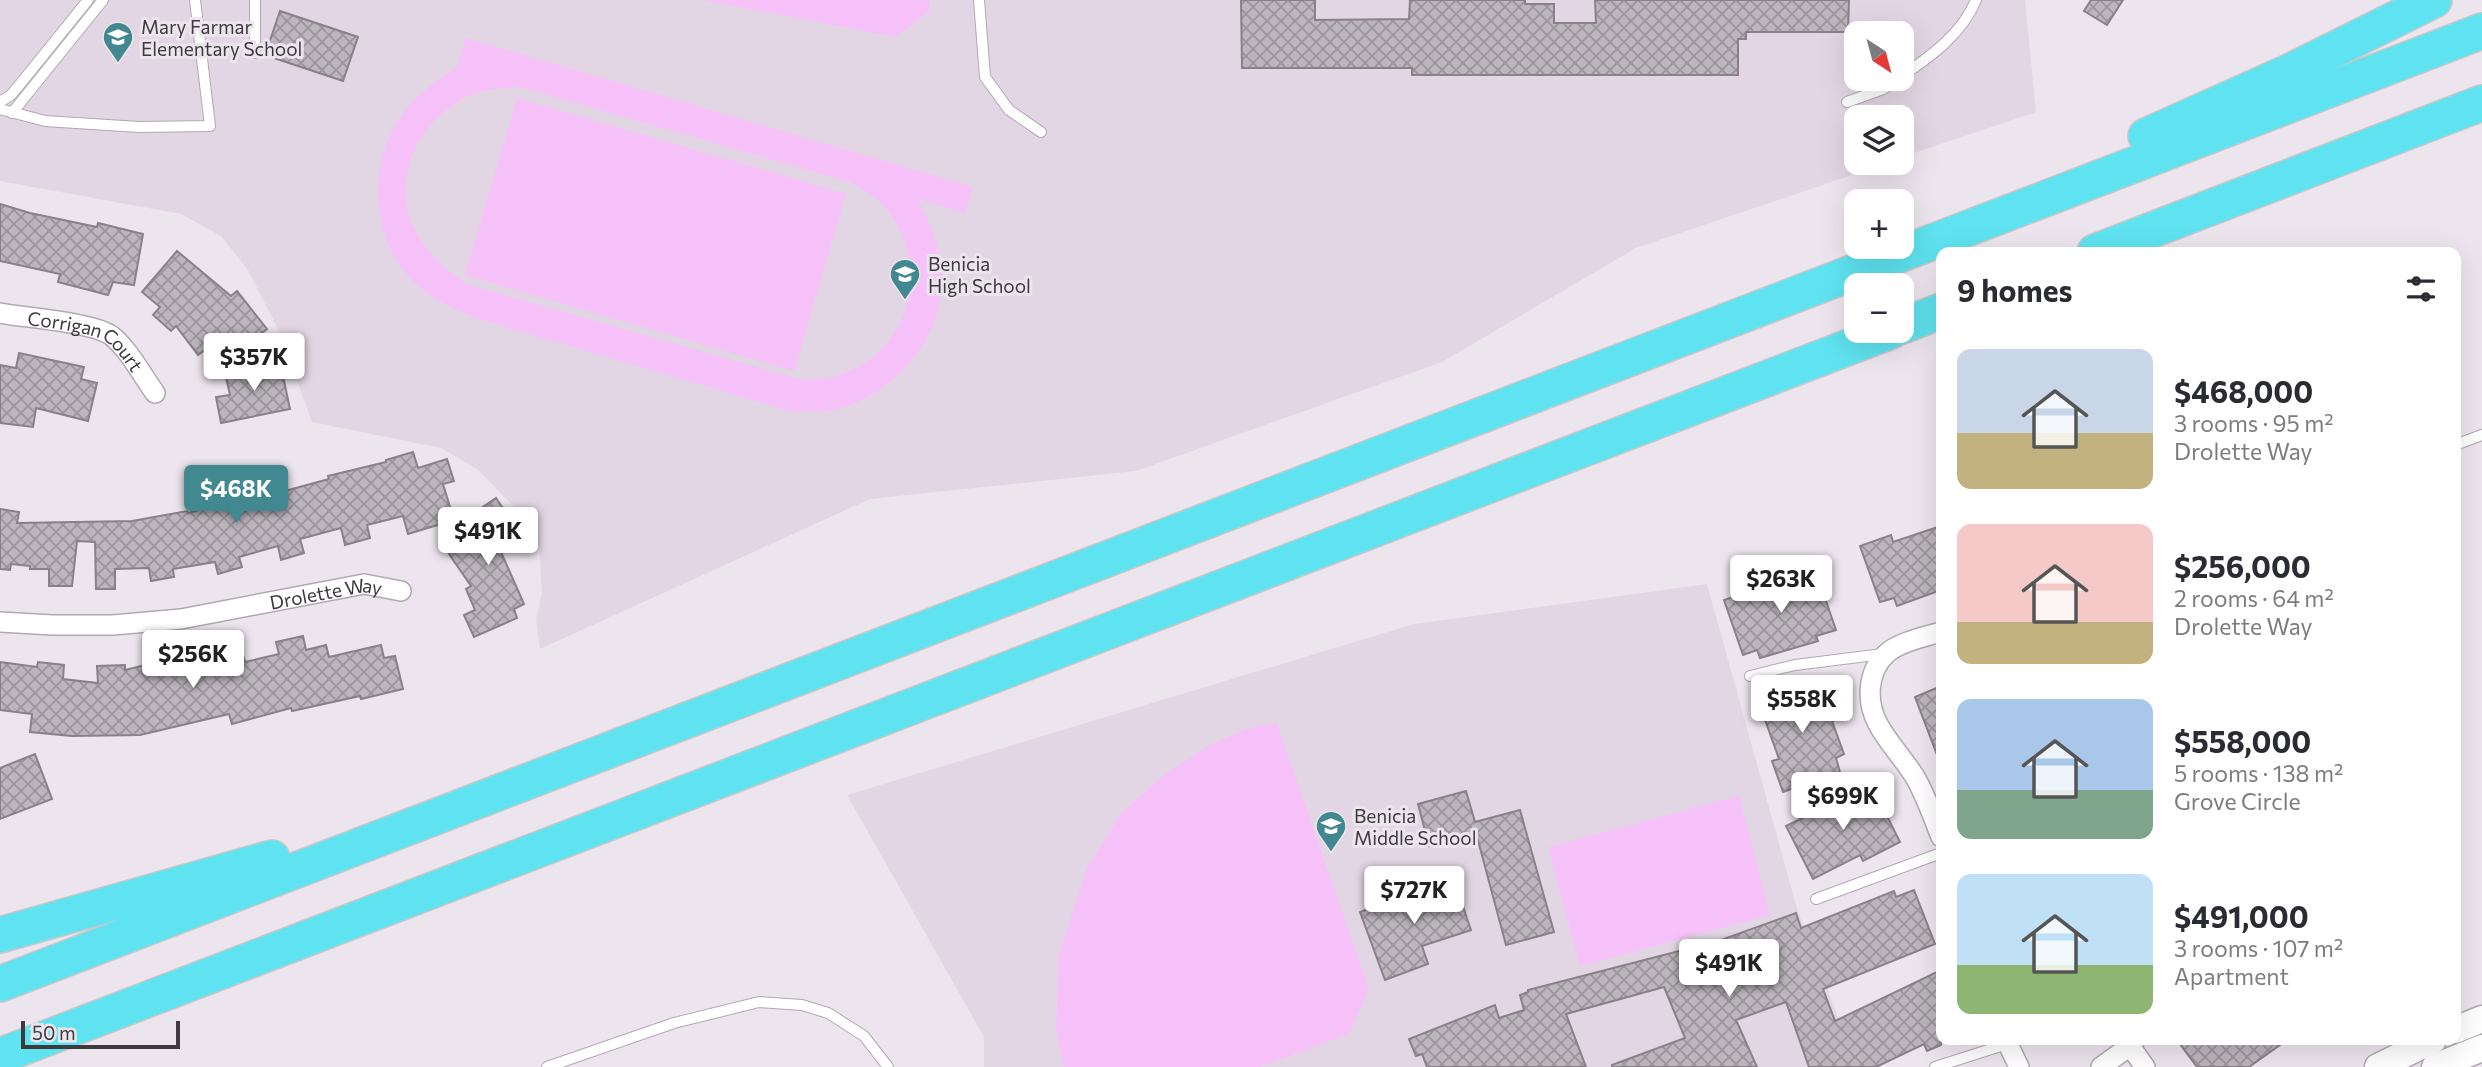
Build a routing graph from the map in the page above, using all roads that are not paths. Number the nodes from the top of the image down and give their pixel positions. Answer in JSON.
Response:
{"nodes":[{"id":1,"x":88,"y":0,"type":"edge"},
{"id":2,"x":103,"y":0,"type":"edge"},
{"id":3,"x":195,"y":0,"type":"edge"},
{"id":4,"x":256,"y":0,"type":"edge"},
{"id":5,"x":979,"y":0,"type":"edge"},
{"id":6,"x":1976,"y":0,"type":"edge"},
{"id":7,"x":2434,"y":0,"type":"edge"},
{"id":8,"x":2482,"y":31,"type":"edge"},
{"id":9,"x":255,"y":53,"type":"dead end"},
{"id":10,"x":1914,"y":67,"type":"edge"},
{"id":11,"x":1877,"y":91,"type":"edge"},
{"id":12,"x":0,"y":102,"type":"edge"},
{"id":13,"x":1847,"y":102,"type":"dead end"},
{"id":14,"x":2482,"y":103,"type":"edge"},
{"id":15,"x":0,"y":109,"type":"edge"},
{"id":16,"x":12,"y":113,"type":"junction"},
{"id":17,"x":1041,"y":132,"type":"dead end"},
{"id":18,"x":1914,"y":246,"type":"edge"},
{"id":19,"x":2108,"y":247,"type":"edge"},
{"id":20,"x":1914,"y":249,"type":"edge"},
{"id":21,"x":1888,"y":259,"type":"edge"},
{"id":22,"x":0,"y":313,"type":"edge"},
{"id":23,"x":1936,"y":313,"type":"edge"},
{"id":24,"x":1914,"y":321,"type":"edge"},
{"id":25,"x":1860,"y":343,"type":"edge"},
{"id":26,"x":155,"y":393,"type":"dead end"},
{"id":27,"x":2482,"y":435,"type":"edge"},
{"id":28,"x":2461,"y":443,"type":"edge"},
{"id":29,"x":401,"y":591,"type":"dead end"},
{"id":30,"x":0,"y":622,"type":"edge"},
{"id":31,"x":1936,"y":633,"type":"edge"},
{"id":32,"x":1887,"y":653,"type":"junction"},
{"id":33,"x":1751,"y":676,"type":"dead end"},
{"id":34,"x":445,"y":813,"type":"junction"},
{"id":35,"x":1936,"y":826,"type":"edge"},
{"id":36,"x":1936,"y":855,"type":"edge"},
{"id":37,"x":1816,"y":899,"type":"dead end"},
{"id":38,"x":0,"y":935,"type":"edge"},
{"id":39,"x":0,"y":984,"type":"edge"},
{"id":40,"x":2482,"y":1019,"type":"edge"},
{"id":41,"x":2461,"y":1028,"type":"edge"},
{"id":42,"x":1997,"y":1045,"type":"edge"},
{"id":43,"x":2008,"y":1045,"type":"edge"},
{"id":44,"x":2129,"y":1045,"type":"edge"},
{"id":45,"x":2133,"y":1045,"type":"edge"},
{"id":46,"x":2423,"y":1045,"type":"edge"},
{"id":47,"x":2482,"y":1048,"type":"edge"},
{"id":48,"x":0,"y":1056,"type":"edge"},
{"id":49,"x":547,"y":1067,"type":"edge"},
{"id":50,"x":887,"y":1067,"type":"edge"},
{"id":51,"x":1935,"y":1067,"type":"edge"},
{"id":52,"x":2019,"y":1067,"type":"edge"},
{"id":53,"x":2101,"y":1067,"type":"edge"},
{"id":54,"x":2145,"y":1067,"type":"edge"},
{"id":55,"x":2378,"y":1067,"type":"edge"},
{"id":56,"x":2435,"y":1067,"type":"edge"}],
"edges":[{"from":1,"to":12,"type":"lane"},
{"from":2,"to":16,"type":"lane"},
{"from":3,"to":16,"type":"lane"},
{"from":4,"to":9,"type":"lane"},
{"from":5,"to":17,"type":"lane"},
{"from":6,"to":10,"type":"lane"},
{"from":7,"to":18,"type":"highway"},
{"from":8,"to":20,"type":"highway"},
{"from":11,"to":13,"type":"lane"},
{"from":14,"to":19,"type":"highway"},
{"from":15,"to":16,"type":"lane"},
{"from":21,"to":34,"type":"highway"},
{"from":22,"to":26,"type":"street","name":"Corrigan Court"},
{"from":23,"to":24,"type":"highway"},
{"from":25,"to":48,"type":"highway"},
{"from":27,"to":28,"type":"lane"},
{"from":29,"to":30,"type":"street","name":"Drolette Way"},
{"from":31,"to":32,"type":"street"},
{"from":32,"to":33,"type":"lane"},
{"from":32,"to":35,"type":"street"},
{"from":34,"to":38,"type":"highway"},
{"from":34,"to":39,"type":"highway"},
{"from":36,"to":37,"type":"lane"},
{"from":40,"to":41,"type":"street"},
{"from":42,"to":51,"type":"lane"},
{"from":43,"to":52,"type":"street"},
{"from":44,"to":53,"type":"street"},
{"from":45,"to":54,"type":"street"},
{"from":46,"to":55,"type":"street"},
{"from":47,"to":56,"type":"street"},
{"from":49,"to":50,"type":"lane"}]}
